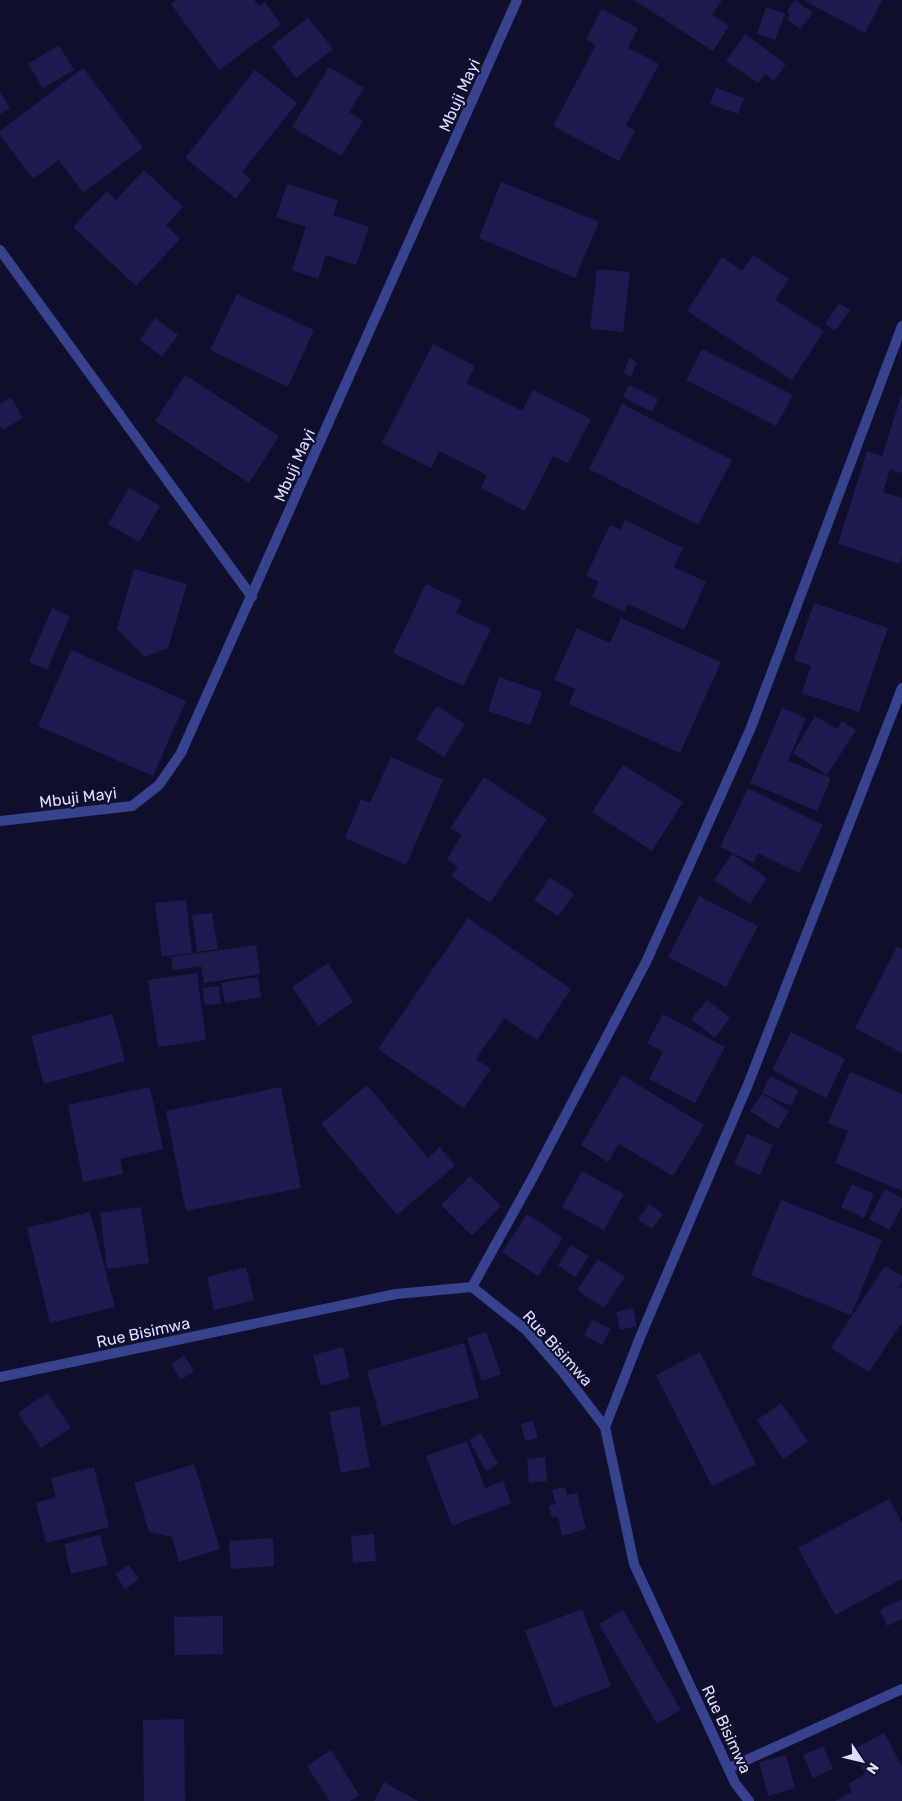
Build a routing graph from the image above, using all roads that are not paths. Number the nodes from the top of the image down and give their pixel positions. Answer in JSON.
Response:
{"nodes":[{"id":1,"x":517,"y":0,"type":"edge"},
{"id":2,"x":0,"y":250,"type":"edge"},
{"id":3,"x":902,"y":326,"type":"edge"},
{"id":4,"x":252,"y":597,"type":"junction"},
{"id":5,"x":902,"y":688,"type":"edge"},
{"id":6,"x":0,"y":821,"type":"edge"},
{"id":7,"x":472,"y":1287,"type":"junction"},
{"id":8,"x":0,"y":1377,"type":"edge"},
{"id":9,"x":605,"y":1427,"type":"junction"},
{"id":10,"x":902,"y":1690,"type":"edge"},
{"id":11,"x":729,"y":1768,"type":"junction"},
{"id":12,"x":749,"y":1801,"type":"edge"}],
"edges":[{"from":1,"to":4,"type":"street","name":"Mbuji Mayi"},
{"from":2,"to":4,"type":"street"},
{"from":3,"to":7,"type":"street"},
{"from":4,"to":6,"type":"street","name":"Mbuji Mayi"},
{"from":5,"to":9,"type":"street"},
{"from":7,"to":8,"type":"street","name":"Rue Bisimwa"},
{"from":7,"to":9,"type":"street","name":"Rue Bisimwa"},
{"from":9,"to":11,"type":"street","name":"Rue Bisimwa"},
{"from":10,"to":11,"type":"street"},
{"from":11,"to":12,"type":"street","name":"Rue Bisimwa"}]}
